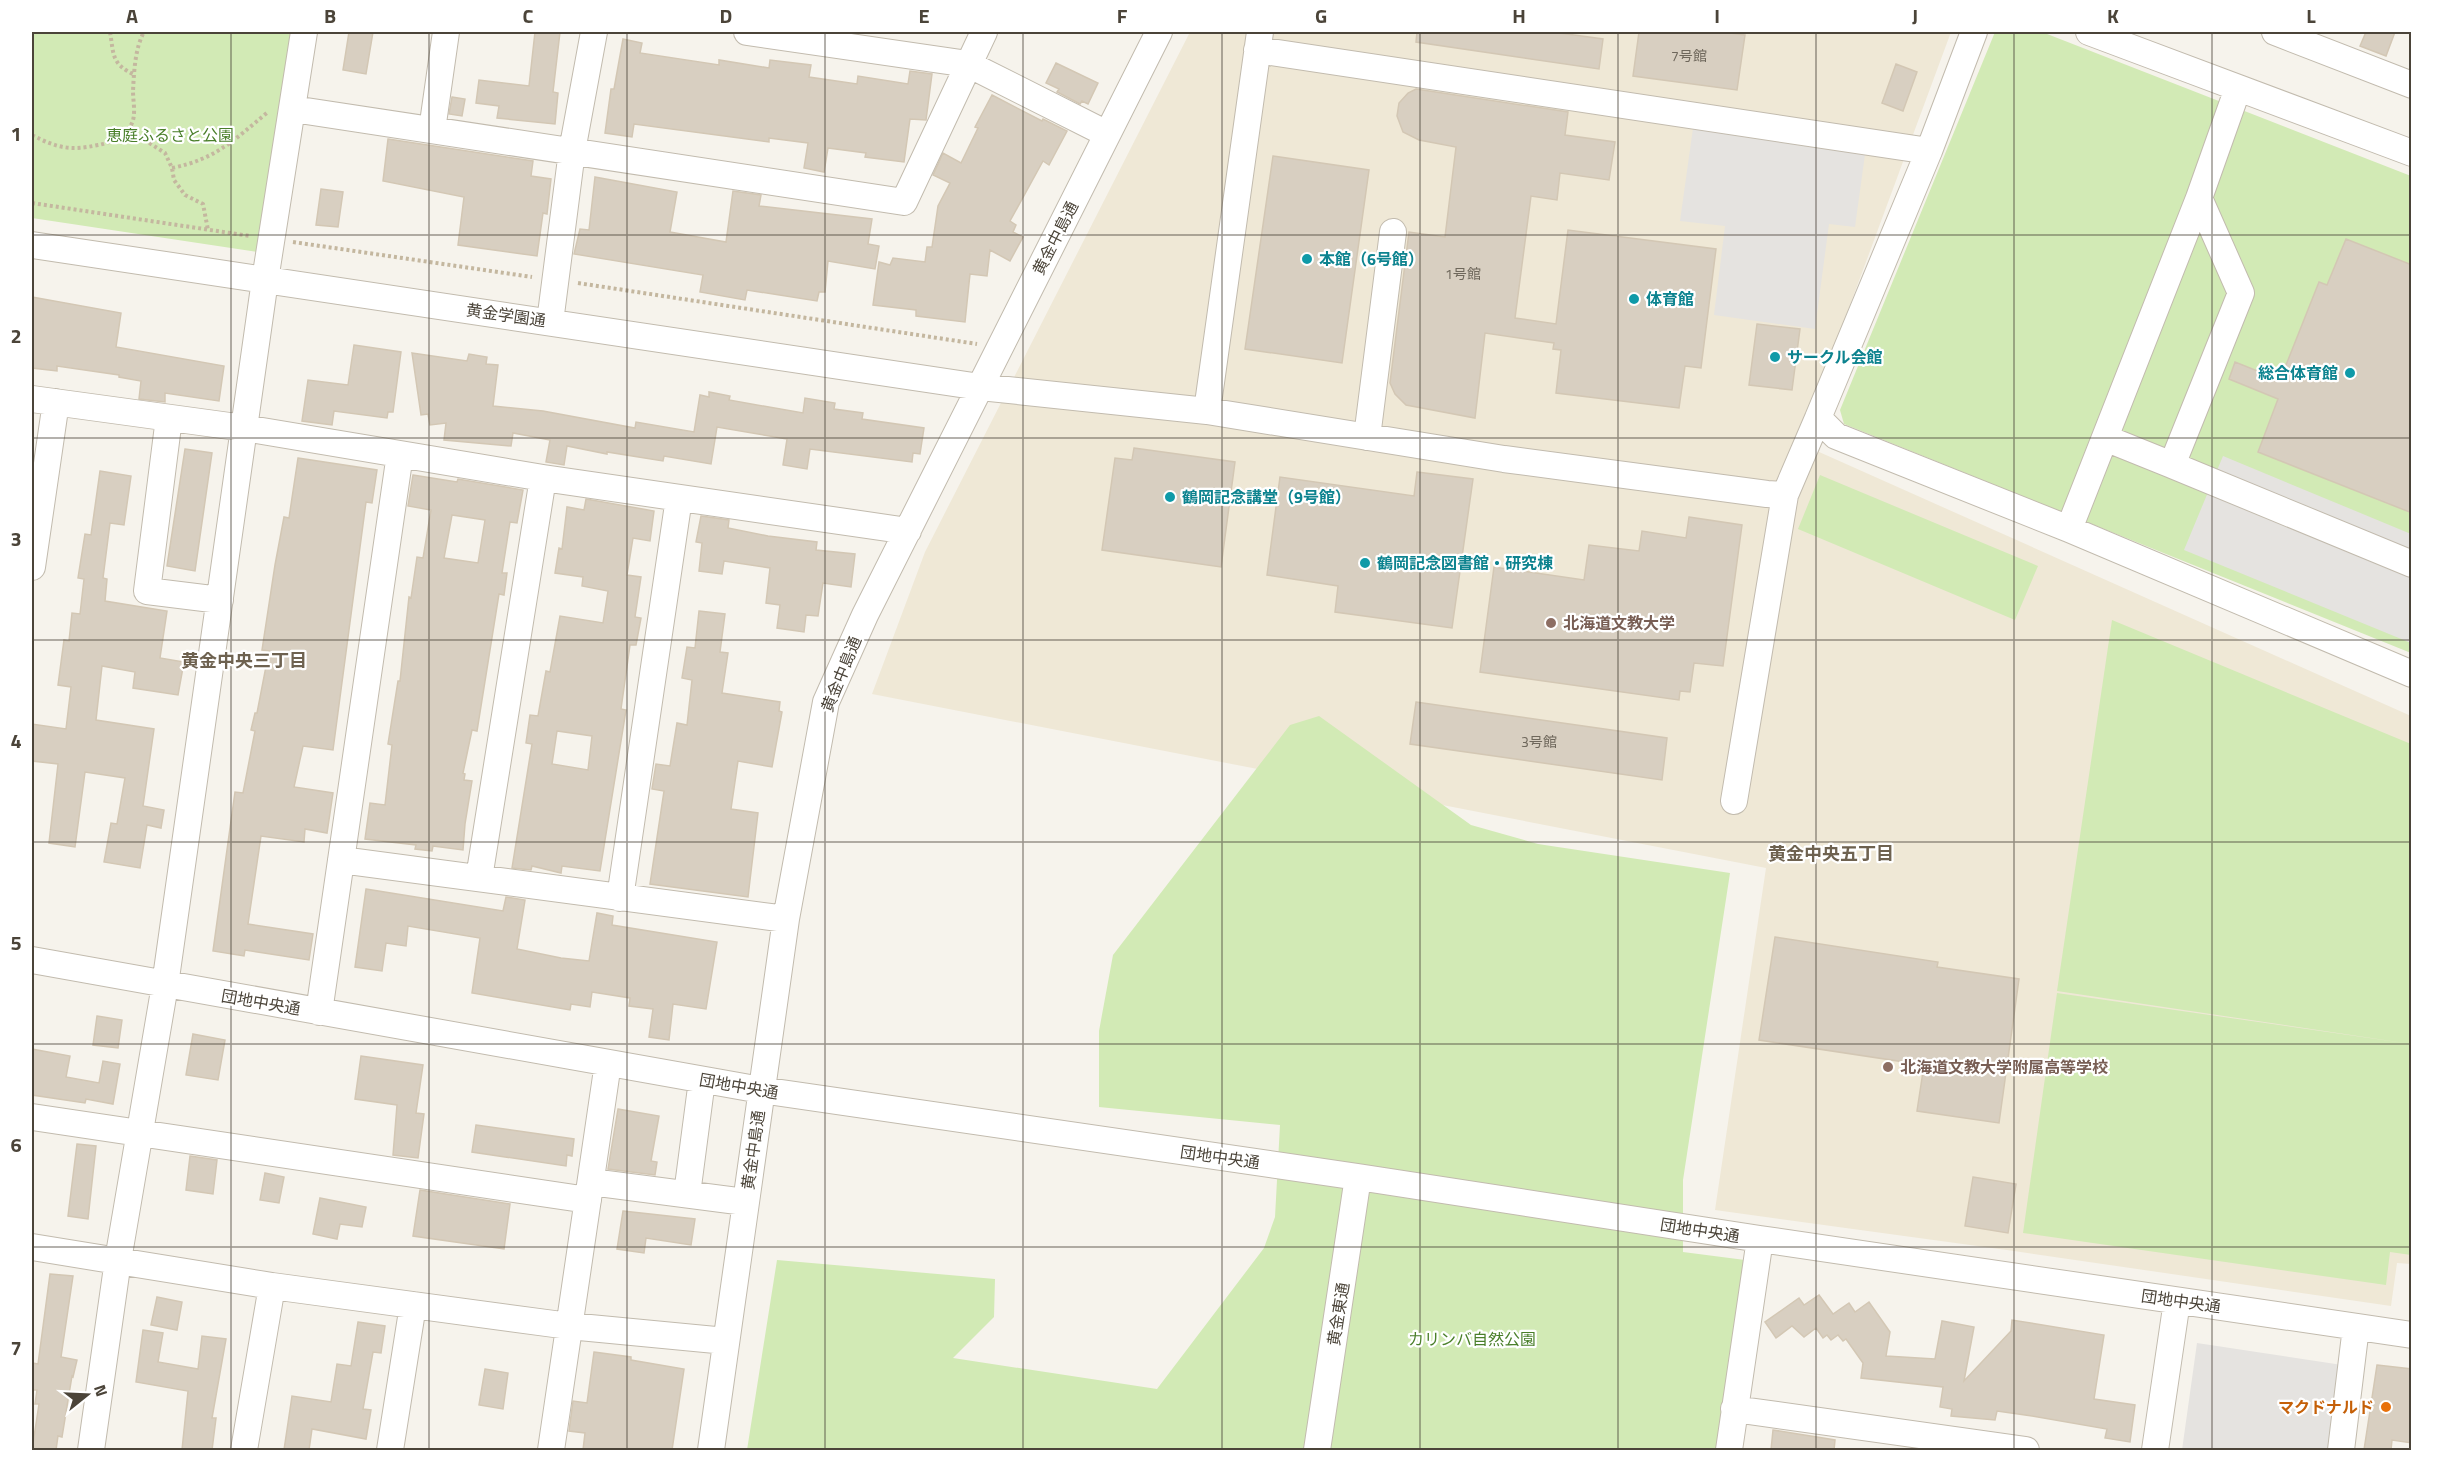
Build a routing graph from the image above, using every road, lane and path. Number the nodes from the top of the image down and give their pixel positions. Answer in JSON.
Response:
{"nodes":[{"id":1,"x":110,"y":32,"type":"edge"},
{"id":2,"x":144,"y":32,"type":"edge"},
{"id":3,"x":304,"y":32,"type":"edge"},
{"id":4,"x":446,"y":32,"type":"edge"},
{"id":5,"x":594,"y":32,"type":"edge"},
{"id":6,"x":747,"y":32,"type":"edge"},
{"id":7,"x":984,"y":32,"type":"edge"},
{"id":8,"x":1159,"y":32,"type":"edge"},
{"id":9,"x":1974,"y":32,"type":"edge"},
{"id":10,"x":2089,"y":32,"type":"edge"},
{"id":11,"x":2275,"y":32,"type":"edge"},
{"id":12,"x":876,"y":41,"type":"edge"},
{"id":13,"x":1258,"y":41,"type":"edge"},
{"id":14,"x":968,"y":63,"type":"junction"},
{"id":15,"x":135,"y":75,"type":"junction"},
{"id":16,"x":2412,"y":85,"type":"edge"},
{"id":17,"x":2238,"y":88,"type":"junction"},
{"id":18,"x":283,"y":108,"type":"junction"},
{"id":19,"x":129,"y":130,"type":"junction"},
{"id":20,"x":432,"y":130,"type":"junction"},
{"id":21,"x":1107,"y":134,"type":"junction"},
{"id":22,"x":32,"y":135,"type":"edge"},
{"id":23,"x":572,"y":151,"type":"junction"},
{"id":24,"x":1929,"y":151,"type":"junction"},
{"id":25,"x":2412,"y":153,"type":"edge"},
{"id":26,"x":172,"y":168,"type":"junction"},
{"id":27,"x":2199,"y":198,"type":"junction"},
{"id":28,"x":32,"y":203,"type":"edge"},
{"id":29,"x":208,"y":230,"type":"junction"},
{"id":30,"x":1393,"y":232,"type":"dead end"},
{"id":31,"x":272,"y":239,"type":"junction"},
{"id":32,"x":32,"y":245,"type":"edge"},
{"id":33,"x":265,"y":280,"type":"junction"},
{"id":34,"x":556,"y":280,"type":"junction"},
{"id":35,"x":550,"y":322,"type":"junction"},
{"id":36,"x":983,"y":333,"type":"dead end"},
{"id":37,"x":980,"y":387,"type":"junction"},
{"id":38,"x":44,"y":401,"type":"edge"},
{"id":39,"x":1207,"y":411,"type":"junction"},
{"id":40,"x":169,"y":418,"type":"junction"},
{"id":41,"x":1818,"y":418,"type":"junction"},
{"id":42,"x":244,"y":428,"type":"junction"},
{"id":43,"x":1367,"y":437,"type":"junction"},
{"id":44,"x":2105,"y":438,"type":"junction"},
{"id":45,"x":400,"y":454,"type":"junction"},
{"id":46,"x":2172,"y":465,"type":"junction"},
{"id":47,"x":543,"y":478,"type":"junction"},
{"id":48,"x":1785,"y":495,"type":"junction"},
{"id":49,"x":679,"y":498,"type":"junction"},
{"id":50,"x":2069,"y":529,"type":"junction"},
{"id":51,"x":908,"y":531,"type":"junction"},
{"id":52,"x":2412,"y":564,"type":"edge"},
{"id":53,"x":32,"y":567,"type":"edge"},
{"id":54,"x":220,"y":600,"type":"junction"},
{"id":55,"x":2412,"y":674,"type":"edge"},
{"id":56,"x":1734,"y":801,"type":"dead end"},
{"id":57,"x":341,"y":860,"type":"junction"},
{"id":58,"x":479,"y":878,"type":"junction"},
{"id":59,"x":620,"y":898,"type":"junction"},
{"id":60,"x":786,"y":919,"type":"junction"},
{"id":61,"x":32,"y":960,"type":"edge"},
{"id":62,"x":165,"y":985,"type":"junction"},
{"id":63,"x":319,"y":1012,"type":"junction"},
{"id":64,"x":608,"y":1063,"type":"junction"},
{"id":65,"x":702,"y":1080,"type":"junction"},
{"id":66,"x":761,"y":1090,"type":"junction"},
{"id":67,"x":32,"y":1117,"type":"edge"},
{"id":68,"x":139,"y":1134,"type":"junction"},
{"id":69,"x":1359,"y":1177,"type":"junction"},
{"id":70,"x":589,"y":1191,"type":"junction"},
{"id":71,"x":687,"y":1194,"type":"junction"},
{"id":72,"x":745,"y":1202,"type":"junction"},
{"id":73,"x":1760,"y":1239,"type":"junction"},
{"id":74,"x":32,"y":1247,"type":"edge"},
{"id":75,"x":118,"y":1260,"type":"junction"},
{"id":76,"x":272,"y":1286,"type":"junction"},
{"id":77,"x":2177,"y":1300,"type":"junction"},
{"id":78,"x":413,"y":1305,"type":"junction"},
{"id":79,"x":569,"y":1326,"type":"junction"},
{"id":80,"x":2356,"y":1327,"type":"junction"},
{"id":81,"x":2412,"y":1335,"type":"edge"},
{"id":82,"x":726,"y":1341,"type":"junction"},
{"id":83,"x":1734,"y":1409,"type":"junction"},
{"id":84,"x":91,"y":1450,"type":"edge"},
{"id":85,"x":244,"y":1450,"type":"edge"},
{"id":86,"x":390,"y":1450,"type":"edge"},
{"id":87,"x":551,"y":1450,"type":"edge"},
{"id":88,"x":711,"y":1450,"type":"edge"},
{"id":89,"x":1317,"y":1450,"type":"edge"},
{"id":90,"x":1730,"y":1450,"type":"edge"},
{"id":91,"x":2026,"y":1450,"type":"edge"},
{"id":92,"x":2155,"y":1450,"type":"edge"},
{"id":93,"x":2341,"y":1450,"type":"edge"}],
"edges":[{"from":1,"to":15,"type":"path"},
{"from":2,"to":15,"type":"path"},
{"from":3,"to":18,"type":"street"},
{"from":4,"to":20,"type":"street"},
{"from":5,"to":23,"type":"street"},
{"from":6,"to":12,"type":"street"},
{"from":7,"to":14,"type":"street"},
{"from":8,"to":21,"type":"street","name":"黄金中島通"},
{"from":9,"to":24,"type":"street"},
{"from":10,"to":17,"type":"street"},
{"from":11,"to":16,"type":"street"},
{"from":12,"to":14,"type":"street"},
{"from":13,"to":24,"type":"street"},
{"from":13,"to":39,"type":"street"},
{"from":14,"to":21,"type":"street"},
{"from":14,"to":23,"type":"street"},
{"from":15,"to":19,"type":"path"},
{"from":17,"to":25,"type":"street"},
{"from":17,"to":27,"type":"street"},
{"from":18,"to":20,"type":"street"},
{"from":18,"to":26,"type":"path"},
{"from":18,"to":31,"type":"street"},
{"from":19,"to":22,"type":"path"},
{"from":19,"to":26,"type":"path"},
{"from":20,"to":23,"type":"street"},
{"from":21,"to":37,"type":"street","name":"黄金中島通"},
{"from":23,"to":34,"type":"street"},
{"from":24,"to":41,"type":"street"},
{"from":26,"to":29,"type":"path"},
{"from":27,"to":44,"type":"street"},
{"from":27,"to":46,"type":"street"},
{"from":28,"to":29,"type":"path"},
{"from":29,"to":31,"type":"path"},
{"from":30,"to":43,"type":"street"},
{"from":31,"to":33,"type":"street"},
{"from":31,"to":34,"type":"path"},
{"from":32,"to":33,"type":"street","name":"黄金学園通"},
{"from":33,"to":35,"type":"street","name":"黄金学園通"},
{"from":33,"to":42,"type":"street"},
{"from":34,"to":35,"type":"street"},
{"from":34,"to":36,"type":"path"},
{"from":35,"to":37,"type":"street","name":"黄金学園通"},
{"from":37,"to":39,"type":"street","name":"黄金学園通"},
{"from":37,"to":51,"type":"street","name":"黄金中島通"},
{"from":38,"to":40,"type":"street"},
{"from":38,"to":53,"type":"street"},
{"from":39,"to":43,"type":"street","name":"黄金学園通"},
{"from":40,"to":42,"type":"street"},
{"from":40,"to":54,"type":"street"},
{"from":41,"to":48,"type":"street"},
{"from":41,"to":50,"type":"street"},
{"from":42,"to":45,"type":"street"},
{"from":42,"to":54,"type":"street"},
{"from":43,"to":48,"type":"street","name":"黄金学園通"},
{"from":44,"to":46,"type":"street"},
{"from":44,"to":50,"type":"street"},
{"from":45,"to":47,"type":"street"},
{"from":45,"to":57,"type":"street"},
{"from":46,"to":52,"type":"street"},
{"from":47,"to":49,"type":"street"},
{"from":47,"to":58,"type":"street"},
{"from":48,"to":56,"type":"street"},
{"from":49,"to":51,"type":"street"},
{"from":49,"to":59,"type":"street"},
{"from":50,"to":55,"type":"street"},
{"from":51,"to":60,"type":"street","name":"黄金中島通"},
{"from":54,"to":62,"type":"street"},
{"from":57,"to":58,"type":"street"},
{"from":57,"to":63,"type":"street"},
{"from":58,"to":59,"type":"street"},
{"from":59,"to":60,"type":"street"},
{"from":60,"to":66,"type":"street","name":"黄金中島通"},
{"from":61,"to":62,"type":"street","name":"団地中央通"},
{"from":62,"to":63,"type":"street","name":"団地中央通"},
{"from":62,"to":68,"type":"street"},
{"from":63,"to":64,"type":"street","name":"団地中央通"},
{"from":64,"to":65,"type":"street","name":"団地中央通"},
{"from":64,"to":70,"type":"street"},
{"from":65,"to":66,"type":"street","name":"団地中央通"},
{"from":65,"to":71,"type":"street"},
{"from":66,"to":69,"type":"street","name":"団地中央通"},
{"from":66,"to":72,"type":"street","name":"黄金中島通"},
{"from":67,"to":68,"type":"street"},
{"from":68,"to":70,"type":"street"},
{"from":68,"to":75,"type":"street"},
{"from":69,"to":73,"type":"street","name":"団地中央通"},
{"from":69,"to":89,"type":"street","name":"黄金東通"},
{"from":70,"to":71,"type":"street"},
{"from":70,"to":79,"type":"street"},
{"from":71,"to":72,"type":"street"},
{"from":72,"to":82,"type":"street","name":"黄金中島通"},
{"from":73,"to":77,"type":"street","name":"団地中央通"},
{"from":73,"to":83,"type":"street"},
{"from":74,"to":75,"type":"street"},
{"from":75,"to":76,"type":"street"},
{"from":75,"to":84,"type":"street"},
{"from":76,"to":78,"type":"street"},
{"from":76,"to":85,"type":"street"},
{"from":77,"to":80,"type":"street","name":"団地中央通"},
{"from":77,"to":92,"type":"street"},
{"from":78,"to":79,"type":"street"},
{"from":78,"to":86,"type":"street"},
{"from":79,"to":82,"type":"street"},
{"from":79,"to":87,"type":"street"},
{"from":80,"to":81,"type":"street","name":"団地中央通"},
{"from":80,"to":93,"type":"street"},
{"from":82,"to":88,"type":"street","name":"黄金中島通"},
{"from":83,"to":90,"type":"street"},
{"from":83,"to":91,"type":"street"}]}
